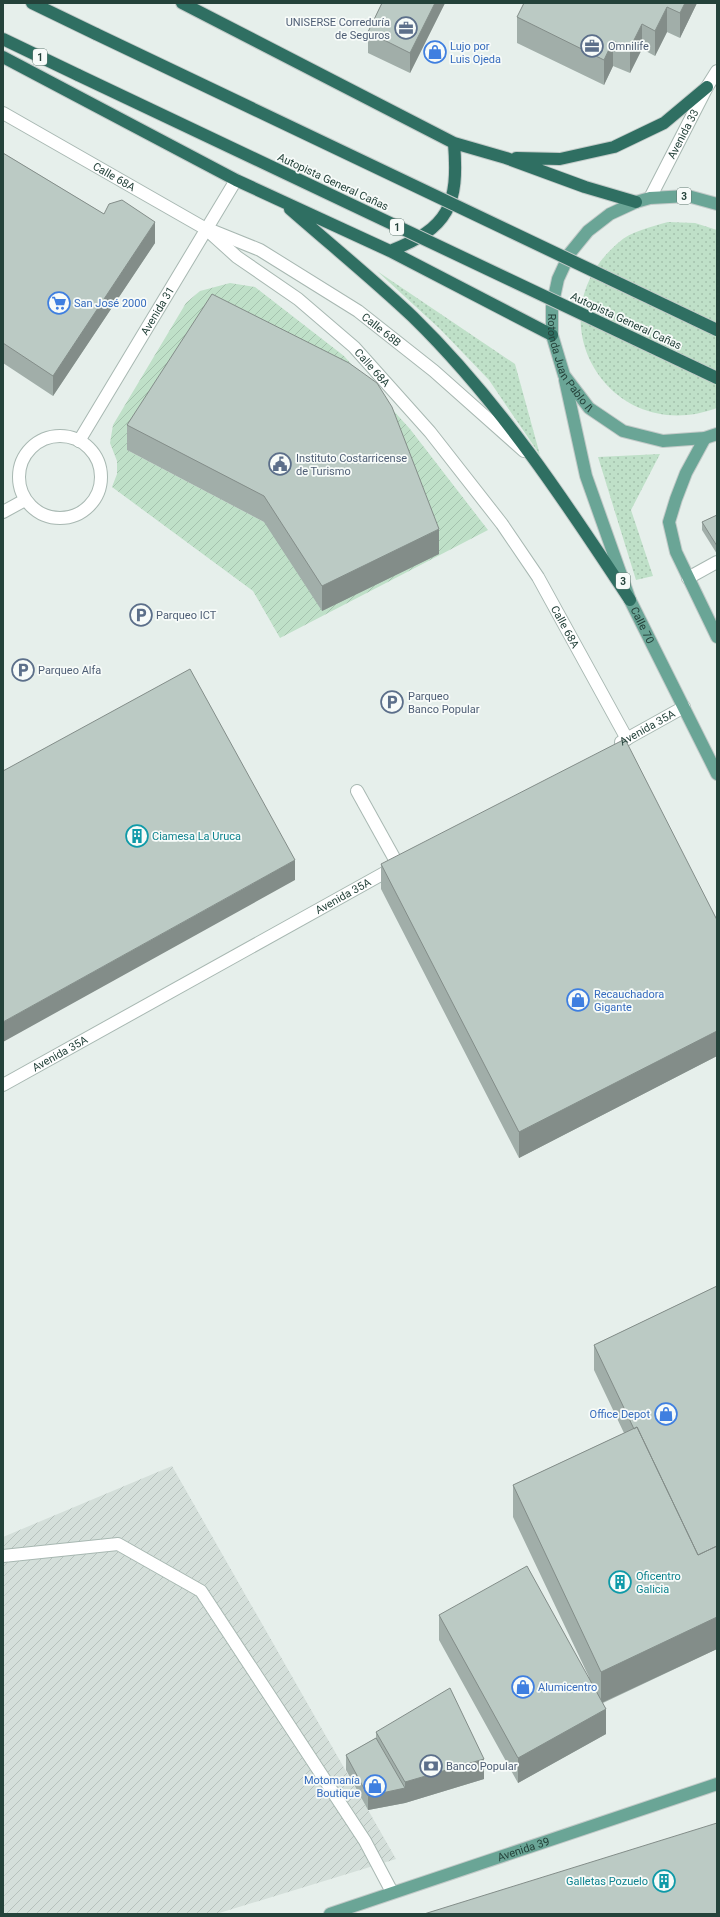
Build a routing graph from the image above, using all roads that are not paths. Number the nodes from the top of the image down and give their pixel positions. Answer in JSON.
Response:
{"nodes":[{"id":1,"x":32,"y":3,"type":"edge"},
{"id":2,"x":182,"y":3,"type":"edge"},
{"id":3,"x":3,"y":39,"type":"edge"},
{"id":4,"x":3,"y":57,"type":"edge"},
{"id":5,"x":717,"y":71,"type":"edge"},
{"id":6,"x":706,"y":87,"type":"junction"},
{"id":7,"x":3,"y":113,"type":"edge"},
{"id":8,"x":454,"y":144,"type":"junction"},
{"id":9,"x":506,"y":158,"type":"junction"},
{"id":10,"x":236,"y":180,"type":"junction"},
{"id":11,"x":650,"y":198,"type":"junction"},
{"id":12,"x":280,"y":201,"type":"junction"},
{"id":13,"x":636,"y":202,"type":"junction"},
{"id":14,"x":717,"y":204,"type":"edge"},
{"id":15,"x":206,"y":229,"type":"junction"},
{"id":16,"x":390,"y":251,"type":"junction"},
{"id":17,"x":717,"y":330,"type":"edge"},
{"id":18,"x":552,"y":335,"type":"junction"},
{"id":19,"x":564,"y":375,"type":"junction"},
{"id":20,"x":717,"y":378,"type":"edge"},
{"id":21,"x":717,"y":434,"type":"edge"},
{"id":22,"x":705,"y":438,"type":"junction"},
{"id":23,"x":79,"y":441,"type":"junction"},
{"id":24,"x":536,"y":461,"type":"junction"},
{"id":25,"x":25,"y":500,"type":"junction"},
{"id":26,"x":3,"y":512,"type":"edge"},
{"id":27,"x":717,"y":562,"type":"edge"},
{"id":28,"x":688,"y":578,"type":"junction"},
{"id":29,"x":630,"y":600,"type":"junction"},
{"id":30,"x":717,"y":637,"type":"edge"},
{"id":31,"x":684,"y":707,"type":"junction"},
{"id":32,"x":627,"y":739,"type":"junction"},
{"id":33,"x":613,"y":747,"type":"edge"},
{"id":34,"x":717,"y":774,"type":"edge"},
{"id":35,"x":357,"y":792,"type":"dead end"},
{"id":36,"x":412,"y":858,"type":"edge"},
{"id":37,"x":398,"y":865,"type":"junction"},
{"id":38,"x":3,"y":1085,"type":"edge"},
{"id":39,"x":3,"y":1556,"type":"edge"},
{"id":40,"x":717,"y":1784,"type":"edge"},
{"id":41,"x":392,"y":1892,"type":"junction"},
{"id":42,"x":330,"y":1914,"type":"edge"}],
"edges":[{"from":1,"to":17,"type":"highway","bridge":true},
{"from":2,"to":8,"type":"highway"},
{"from":3,"to":20,"type":"highway","name":"Autopista General Cañas","number":"1","bridge":true},
{"from":4,"to":10,"type":"highway"},
{"from":5,"to":6,"type":"street","name":"Avenida 33"},
{"from":6,"to":9,"type":"highway"},
{"from":6,"to":11,"type":"street","name":"Avenida 33"},
{"from":7,"to":15,"type":"street","name":"Calle 68A"},
{"from":8,"to":9,"type":"highway"},
{"from":8,"to":16,"type":"highway"},
{"from":9,"to":13,"type":"highway"},
{"from":10,"to":12,"type":"highway"},
{"from":10,"to":15,"type":"street","name":"Avenida 31"},
{"from":11,"to":13,"type":"main road","name":"Rotonda Juan Pablo II","number":"3"},
{"from":11,"to":14,"type":"main road","name":"Rotonda Juan Pablo II","number":"3"},
{"from":12,"to":16,"type":"highway"},
{"from":12,"to":24,"type":"highway"},
{"from":13,"to":18,"type":"main road","name":"Rotonda Juan Pablo II","number":"3"},
{"from":15,"to":23,"type":"street","name":"Avenida 31"},
{"from":15,"to":24,"type":"street","name":"Calle 68B"},
{"from":15,"to":32,"type":"street","name":"Calle 68A"},
{"from":16,"to":18,"type":"highway"},
{"from":18,"to":19,"type":"main road","name":"Rotonda Juan Pablo II","number":"3"},
{"from":19,"to":22,"type":"main road","name":"Rotonda Juan Pablo II","number":"3"},
{"from":19,"to":29,"type":"main road","name":"Calle 70","number":"3"},
{"from":21,"to":22,"type":"main road","name":"Rotonda Juan Pablo II","number":"3"},
{"from":22,"to":28,"type":"main road"},
{"from":23,"to":25,"type":"street"},
{"from":23,"to":25,"type":"street"},
{"from":24,"to":29,"type":"highway"},
{"from":25,"to":26,"type":"street"},
{"from":27,"to":28,"type":"street"},
{"from":28,"to":30,"type":"main road"},
{"from":29,"to":31,"type":"main road","name":"Calle 70","number":"3"},
{"from":31,"to":32,"type":"street","name":"Avenida 35A"},
{"from":31,"to":34,"type":"main road","name":"Calle 70","number":"3"},
{"from":32,"to":33,"type":"street","name":"Avenida 35A"},
{"from":35,"to":37,"type":"street"},
{"from":36,"to":37,"type":"street","name":"Avenida 35A"},
{"from":37,"to":38,"type":"street","name":"Avenida 35A"},
{"from":39,"to":41,"type":"street"},
{"from":40,"to":41,"type":"main road","name":"Avenida 39"},
{"from":41,"to":42,"type":"main road","name":"Avenida 39"}]}
